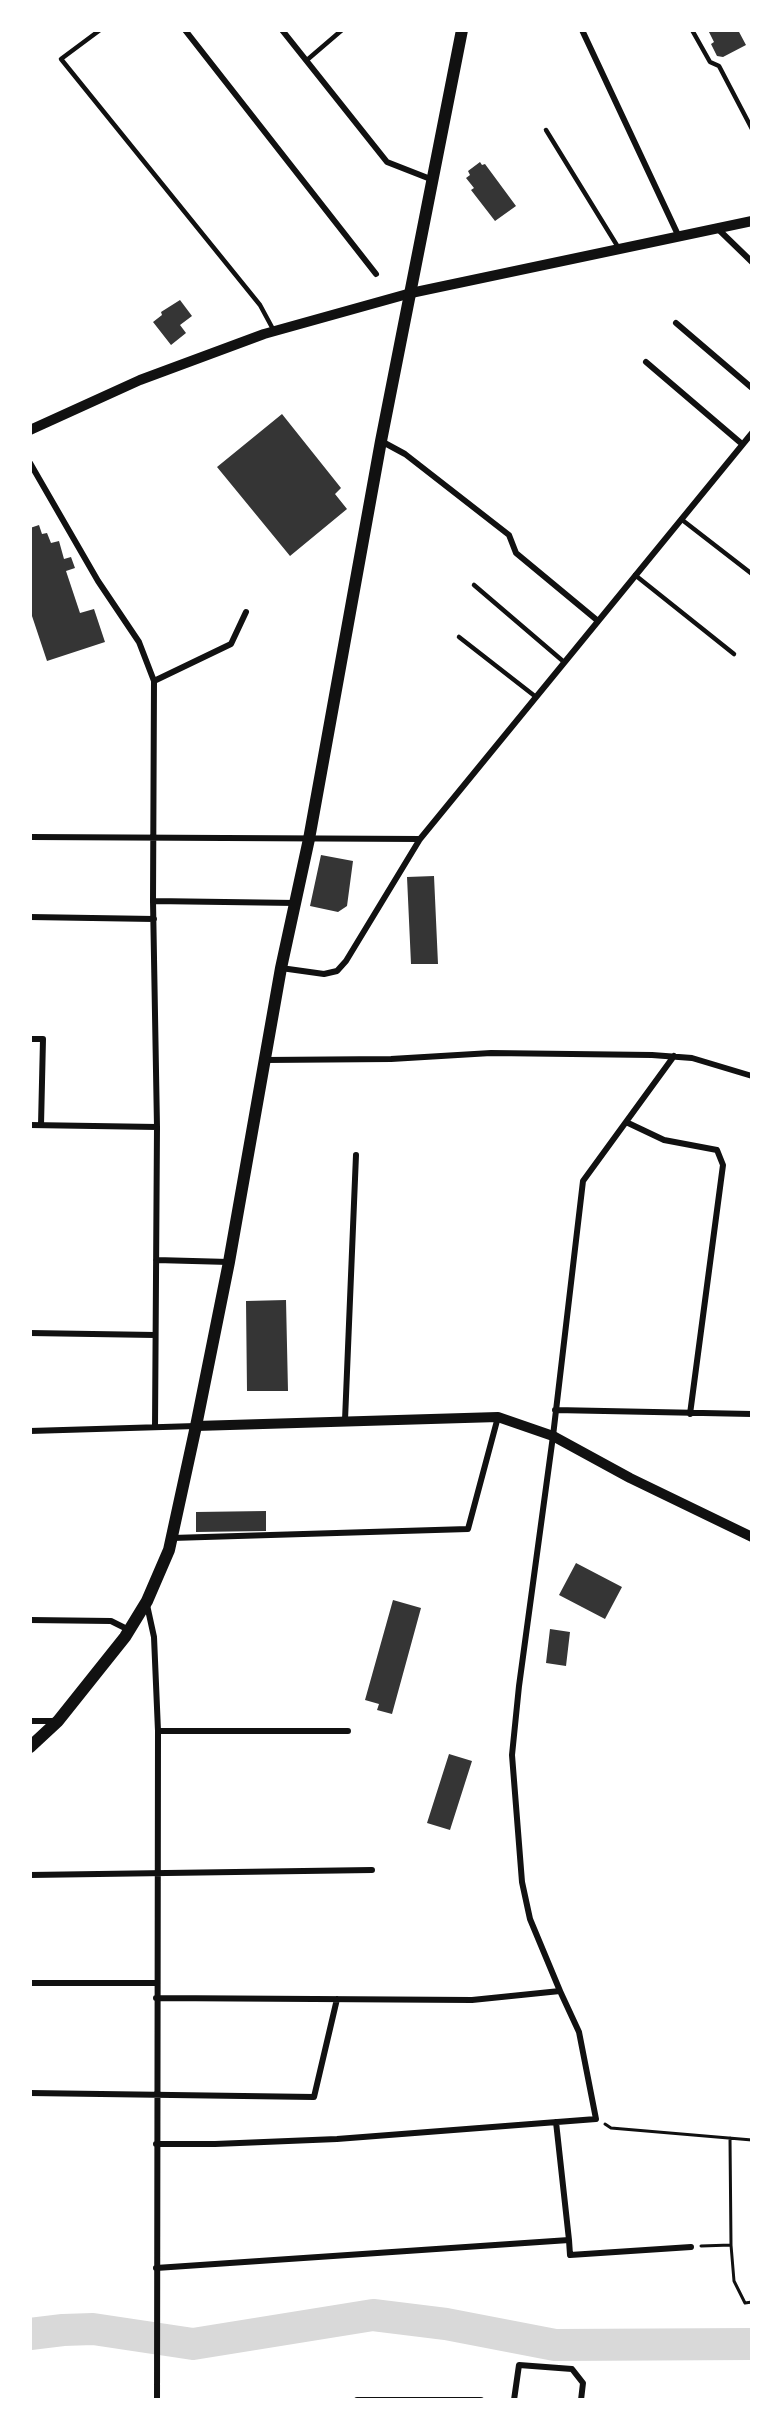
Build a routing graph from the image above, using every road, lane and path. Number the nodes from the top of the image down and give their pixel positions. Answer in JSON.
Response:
{"nodes":[{"id":1,"x":100,"y":30,"type":"edge"},
{"id":2,"x":185,"y":30,"type":"edge"},
{"id":3,"x":282,"y":30,"type":"edge"},
{"id":4,"x":342,"y":30,"type":"edge"},
{"id":5,"x":462,"y":30,"type":"edge"},
{"id":6,"x":582,"y":30,"type":"edge"},
{"id":7,"x":692,"y":30,"type":"edge"},
{"id":8,"x":307,"y":60,"type":"junction"},
{"id":9,"x":752,"y":129,"type":"edge"},
{"id":10,"x":546,"y":130,"type":"dead end"},
{"id":11,"x":433,"y":180,"type":"junction"},
{"id":12,"x":752,"y":221,"type":"edge"},
{"id":13,"x":717,"y":228,"type":"junction"},
{"id":14,"x":679,"y":237,"type":"junction"},
{"id":15,"x":619,"y":250,"type":"junction"},
{"id":16,"x":752,"y":262,"type":"edge"},
{"id":17,"x":376,"y":274,"type":"dead end"},
{"id":18,"x":411,"y":293,"type":"junction"},
{"id":19,"x":676,"y":323,"type":"dead end"},
{"id":20,"x":274,"y":331,"type":"junction"},
{"id":21,"x":646,"y":362,"type":"dead end"},
{"id":22,"x":752,"y":388,"type":"edge"},
{"id":23,"x":30,"y":430,"type":"edge"},
{"id":24,"x":750,"y":438,"type":"edge"},
{"id":25,"x":381,"y":441,"type":"junction"},
{"id":26,"x":742,"y":444,"type":"junction"},
{"id":27,"x":30,"y":464,"type":"edge"},
{"id":28,"x":681,"y":519,"type":"junction"},
{"id":29,"x":752,"y":574,"type":"edge"},
{"id":30,"x":635,"y":575,"type":"junction"},
{"id":31,"x":474,"y":585,"type":"dead end"},
{"id":32,"x":246,"y":612,"type":"dead end"},
{"id":33,"x":598,"y":621,"type":"junction"},
{"id":34,"x":459,"y":637,"type":"dead end"},
{"id":35,"x":734,"y":654,"type":"dead end"},
{"id":36,"x":564,"y":662,"type":"junction"},
{"id":37,"x":154,"y":681,"type":"junction"},
{"id":38,"x":536,"y":697,"type":"junction"},
{"id":39,"x":30,"y":837,"type":"edge"},
{"id":40,"x":153,"y":838,"type":"junction"},
{"id":41,"x":309,"y":839,"type":"junction"},
{"id":42,"x":420,"y":839,"type":"junction"},
{"id":43,"x":153,"y":901,"type":"junction"},
{"id":44,"x":296,"y":903,"type":"junction"},
{"id":45,"x":30,"y":917,"type":"edge"},
{"id":46,"x":154,"y":919,"type":"junction"},
{"id":47,"x":281,"y":968,"type":"junction"},
{"id":48,"x":30,"y":1039,"type":"edge"},
{"id":49,"x":674,"y":1056,"type":"junction"},
{"id":50,"x":265,"y":1060,"type":"junction"},
{"id":51,"x":752,"y":1076,"type":"edge"},
{"id":52,"x":626,"y":1122,"type":"junction"},
{"id":53,"x":30,"y":1125,"type":"edge"},
{"id":54,"x":41,"y":1125,"type":"junction"},
{"id":55,"x":157,"y":1126,"type":"junction"},
{"id":56,"x":356,"y":1155,"type":"dead end"},
{"id":57,"x":156,"y":1260,"type":"junction"},
{"id":58,"x":229,"y":1262,"type":"junction"},
{"id":59,"x":30,"y":1333,"type":"edge"},
{"id":60,"x":155,"y":1335,"type":"junction"},
{"id":61,"x":555,"y":1410,"type":"junction"},
{"id":62,"x":690,"y":1413,"type":"junction"},
{"id":63,"x":752,"y":1414,"type":"edge"},
{"id":64,"x":498,"y":1417,"type":"junction"},
{"id":65,"x":345,"y":1420,"type":"junction"},
{"id":66,"x":196,"y":1426,"type":"junction"},
{"id":67,"x":155,"y":1427,"type":"junction"},
{"id":68,"x":30,"y":1431,"type":"edge"},
{"id":69,"x":553,"y":1436,"type":"junction"},
{"id":70,"x":752,"y":1537,"type":"edge"},
{"id":71,"x":171,"y":1538,"type":"junction"},
{"id":72,"x":147,"y":1601,"type":"junction"},
{"id":73,"x":30,"y":1620,"type":"edge"},
{"id":74,"x":129,"y":1630,"type":"junction"},
{"id":75,"x":30,"y":1721,"type":"edge"},
{"id":76,"x":58,"y":1721,"type":"junction"},
{"id":77,"x":158,"y":1731,"type":"junction"},
{"id":78,"x":348,"y":1731,"type":"dead end"},
{"id":79,"x":30,"y":1747,"type":"edge"},
{"id":80,"x":372,"y":1870,"type":"dead end"},
{"id":81,"x":157,"y":1872,"type":"junction"},
{"id":82,"x":30,"y":1875,"type":"edge"},
{"id":83,"x":30,"y":1983,"type":"edge"},
{"id":84,"x":156,"y":1983,"type":"junction"},
{"id":85,"x":560,"y":1991,"type":"junction"},
{"id":86,"x":156,"y":1998,"type":"junction"},
{"id":87,"x":337,"y":1999,"type":"junction"},
{"id":88,"x":30,"y":2093,"type":"edge"},
{"id":89,"x":157,"y":2094,"type":"junction"},
{"id":90,"x":596,"y":2119,"type":"junction"},
{"id":91,"x":556,"y":2122,"type":"junction"},
{"id":92,"x":730,"y":2138,"type":"junction"},
{"id":93,"x":752,"y":2140,"type":"edge"},
{"id":94,"x":156,"y":2144,"type":"junction"},
{"id":95,"x":569,"y":2240,"type":"junction"},
{"id":96,"x":731,"y":2245,"type":"junction"},
{"id":97,"x":691,"y":2247,"type":"joint"},
{"id":98,"x":156,"y":2268,"type":"junction"},
{"id":99,"x":752,"y":2302,"type":"edge"},
{"id":100,"x":157,"y":2400,"type":"edge"},
{"id":101,"x":357,"y":2400,"type":"edge"},
{"id":102,"x":481,"y":2400,"type":"edge"},
{"id":103,"x":514,"y":2400,"type":"edge"},
{"id":104,"x":581,"y":2400,"type":"edge"}],
"edges":[{"from":1,"to":20,"type":"lane"},
{"from":2,"to":17,"type":"street"},
{"from":3,"to":8,"type":"street"},
{"from":4,"to":8,"type":"lane"},
{"from":5,"to":11,"type":"main road"},
{"from":6,"to":14,"type":"street"},
{"from":7,"to":9,"type":"lane"},
{"from":8,"to":11,"type":"street"},
{"from":10,"to":15,"type":"lane"},
{"from":11,"to":18,"type":"main road"},
{"from":12,"to":13,"type":"street"},
{"from":13,"to":14,"type":"street"},
{"from":13,"to":16,"type":"street"},
{"from":14,"to":15,"type":"street"},
{"from":15,"to":18,"type":"street"},
{"from":18,"to":20,"type":"street"},
{"from":18,"to":25,"type":"main road"},
{"from":19,"to":22,"type":"street"},
{"from":20,"to":23,"type":"street"},
{"from":21,"to":26,"type":"street"},
{"from":24,"to":26,"type":"street"},
{"from":25,"to":33,"type":"street"},
{"from":25,"to":41,"type":"main road"},
{"from":26,"to":28,"type":"street"},
{"from":27,"to":37,"type":"street"},
{"from":28,"to":29,"type":"lane"},
{"from":28,"to":30,"type":"street"},
{"from":30,"to":33,"type":"street"},
{"from":30,"to":35,"type":"lane"},
{"from":31,"to":36,"type":"lane"},
{"from":32,"to":37,"type":"street"},
{"from":33,"to":36,"type":"street"},
{"from":34,"to":38,"type":"lane"},
{"from":36,"to":38,"type":"street"},
{"from":37,"to":40,"type":"street"},
{"from":38,"to":42,"type":"street"},
{"from":39,"to":40,"type":"street"},
{"from":40,"to":41,"type":"street"},
{"from":40,"to":43,"type":"street"},
{"from":41,"to":42,"type":"street"},
{"from":41,"to":44,"type":"main road"},
{"from":42,"to":47,"type":"street"},
{"from":43,"to":44,"type":"street"},
{"from":43,"to":46,"type":"street"},
{"from":44,"to":47,"type":"main road"},
{"from":45,"to":46,"type":"street"},
{"from":46,"to":55,"type":"street"},
{"from":47,"to":50,"type":"main road"},
{"from":48,"to":54,"type":"street"},
{"from":49,"to":50,"type":"street"},
{"from":49,"to":51,"type":"street"},
{"from":49,"to":52,"type":"street"},
{"from":50,"to":58,"type":"main road"},
{"from":52,"to":61,"type":"street"},
{"from":52,"to":62,"type":"street"},
{"from":53,"to":54,"type":"street"},
{"from":54,"to":55,"type":"street"},
{"from":55,"to":57,"type":"street"},
{"from":56,"to":65,"type":"street"},
{"from":57,"to":58,"type":"street"},
{"from":57,"to":60,"type":"street"},
{"from":58,"to":66,"type":"main road"},
{"from":59,"to":60,"type":"street"},
{"from":60,"to":67,"type":"street"},
{"from":61,"to":62,"type":"street"},
{"from":61,"to":69,"type":"street"},
{"from":62,"to":63,"type":"street"},
{"from":64,"to":65,"type":"street"},
{"from":64,"to":69,"type":"street"},
{"from":64,"to":71,"type":"street"},
{"from":65,"to":66,"type":"street"},
{"from":66,"to":67,"type":"street"},
{"from":66,"to":71,"type":"main road"},
{"from":67,"to":68,"type":"street"},
{"from":69,"to":70,"type":"street"},
{"from":69,"to":85,"type":"street"},
{"from":71,"to":72,"type":"main road"},
{"from":72,"to":74,"type":"main road"},
{"from":72,"to":77,"type":"street"},
{"from":73,"to":74,"type":"street"},
{"from":74,"to":76,"type":"main road"},
{"from":75,"to":76,"type":"street"},
{"from":76,"to":79,"type":"main road"},
{"from":77,"to":78,"type":"street"},
{"from":77,"to":81,"type":"street"},
{"from":80,"to":81,"type":"street"},
{"from":81,"to":82,"type":"street"},
{"from":81,"to":84,"type":"street"},
{"from":83,"to":84,"type":"street"},
{"from":84,"to":86,"type":"street"},
{"from":85,"to":87,"type":"street"},
{"from":85,"to":90,"type":"street"},
{"from":86,"to":87,"type":"street"},
{"from":86,"to":89,"type":"street"},
{"from":87,"to":89,"type":"street"},
{"from":88,"to":89,"type":"street"},
{"from":89,"to":94,"type":"street"},
{"from":90,"to":91,"type":"street"},
{"from":90,"to":92,"type":"path"},
{"from":91,"to":94,"type":"street"},
{"from":91,"to":95,"type":"street"},
{"from":92,"to":93,"type":"path"},
{"from":92,"to":96,"type":"path"},
{"from":94,"to":98,"type":"street"},
{"from":95,"to":97,"type":"street"},
{"from":95,"to":98,"type":"street"},
{"from":96,"to":97,"type":"path"},
{"from":96,"to":99,"type":"path"},
{"from":98,"to":100,"type":"street"},
{"from":101,"to":102,"type":"street"},
{"from":103,"to":104,"type":"street"}]}
